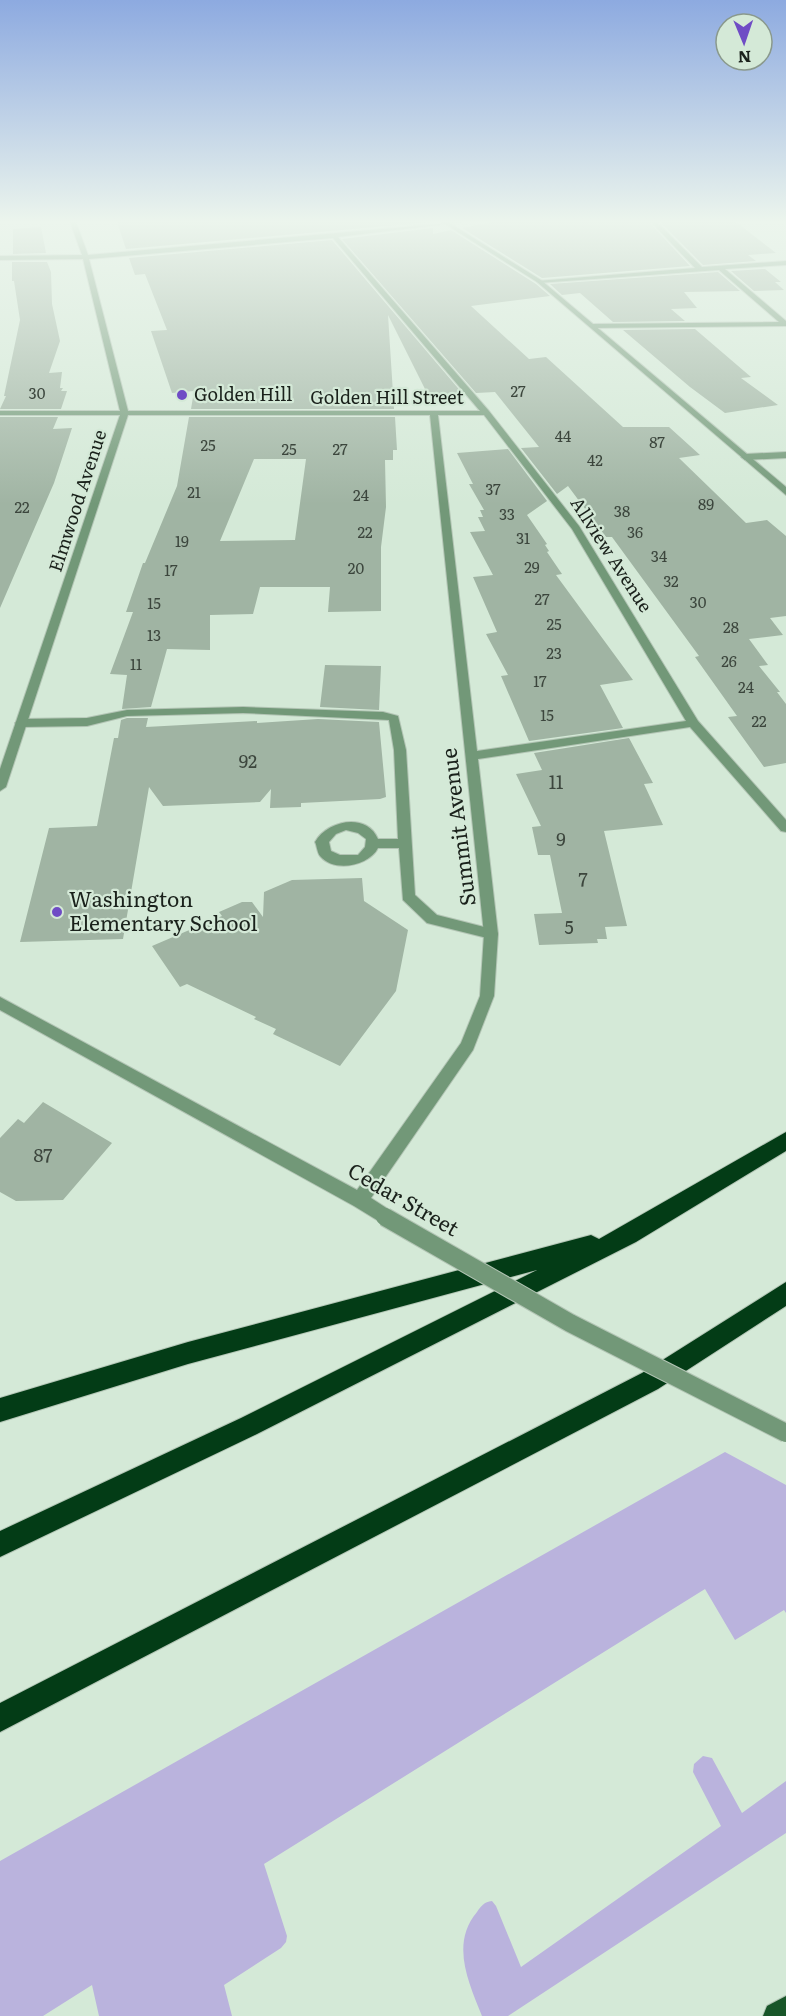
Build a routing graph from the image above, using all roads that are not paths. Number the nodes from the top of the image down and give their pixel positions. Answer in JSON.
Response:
{"nodes":[{"id":1,"x":101,"y":316,"type":"edge"},
{"id":2,"x":403,"y":316,"type":"edge"},
{"id":3,"x":580,"y":316,"type":"edge"},
{"id":4,"x":785,"y":324,"type":"edge"},
{"id":5,"x":592,"y":326,"type":"junction"},
{"id":6,"x":0,"y":413,"type":"edge"},
{"id":7,"x":125,"y":413,"type":"junction"},
{"id":8,"x":434,"y":413,"type":"junction"},
{"id":9,"x":486,"y":413,"type":"junction"},
{"id":10,"x":786,"y":455,"type":"edge"},
{"id":11,"x":745,"y":457,"type":"junction"},
{"id":12,"x":786,"y":492,"type":"edge"},
{"id":13,"x":21,"y":723,"type":"junction"},
{"id":14,"x":693,"y":723,"type":"junction"},
{"id":15,"x":471,"y":756,"type":"junction"},
{"id":16,"x":0,"y":787,"type":"edge"},
{"id":17,"x":786,"y":828,"type":"edge"},
{"id":18,"x":405,"y":843,"type":"junction"},
{"id":19,"x":373,"y":844,"type":"dead end"},
{"id":20,"x":491,"y":934,"type":"junction"},
{"id":21,"x":0,"y":1003,"type":"edge"},
{"id":22,"x":786,"y":1141,"type":"edge"},
{"id":23,"x":360,"y":1200,"type":"junction"},
{"id":24,"x":628,"y":1235,"type":"junction"},
{"id":25,"x":786,"y":1293,"type":"edge"},
{"id":26,"x":0,"y":1410,"type":"edge"},
{"id":27,"x":786,"y":1433,"type":"edge"},
{"id":28,"x":0,"y":1544,"type":"edge"},
{"id":29,"x":0,"y":1719,"type":"edge"},
{"id":30,"x":786,"y":2009,"type":"edge"},
{"id":31,"x":777,"y":2016,"type":"edge"}],
"edges":[{"from":1,"to":7,"type":"street","name":"Elmwood Avenue"},
{"from":2,"to":9,"type":"street"},
{"from":3,"to":5,"type":"street"},
{"from":4,"to":5,"type":"street"},
{"from":5,"to":11,"type":"street"},
{"from":6,"to":7,"type":"street","name":"Golden Hill Street"},
{"from":7,"to":8,"type":"street","name":"Golden Hill Street"},
{"from":7,"to":13,"type":"street","name":"Elmwood Avenue"},
{"from":8,"to":9,"type":"street","name":"Golden Hill Street"},
{"from":8,"to":15,"type":"street","name":"Summit Avenue"},
{"from":9,"to":14,"type":"street","name":"Allview Avenue"},
{"from":10,"to":11,"type":"street"},
{"from":11,"to":12,"type":"street"},
{"from":13,"to":16,"type":"street","name":"Elmwood Avenue"},
{"from":13,"to":18,"type":"street"},
{"from":14,"to":15,"type":"street"},
{"from":14,"to":17,"type":"street","name":"Allview Avenue"},
{"from":15,"to":20,"type":"street","name":"Summit Avenue"},
{"from":18,"to":19,"type":"street"},
{"from":18,"to":20,"type":"street"},
{"from":20,"to":23,"type":"street","name":"Summit Avenue"},
{"from":21,"to":23,"type":"street","name":"Cedar Street"},
{"from":22,"to":24,"type":"highway"},
{"from":23,"to":27,"type":"street","name":"Cedar Street","bridge":true},
{"from":24,"to":26,"type":"highway"},
{"from":24,"to":28,"type":"highway"},
{"from":25,"to":29,"type":"highway"},
{"from":30,"to":31,"type":"main road"}]}
